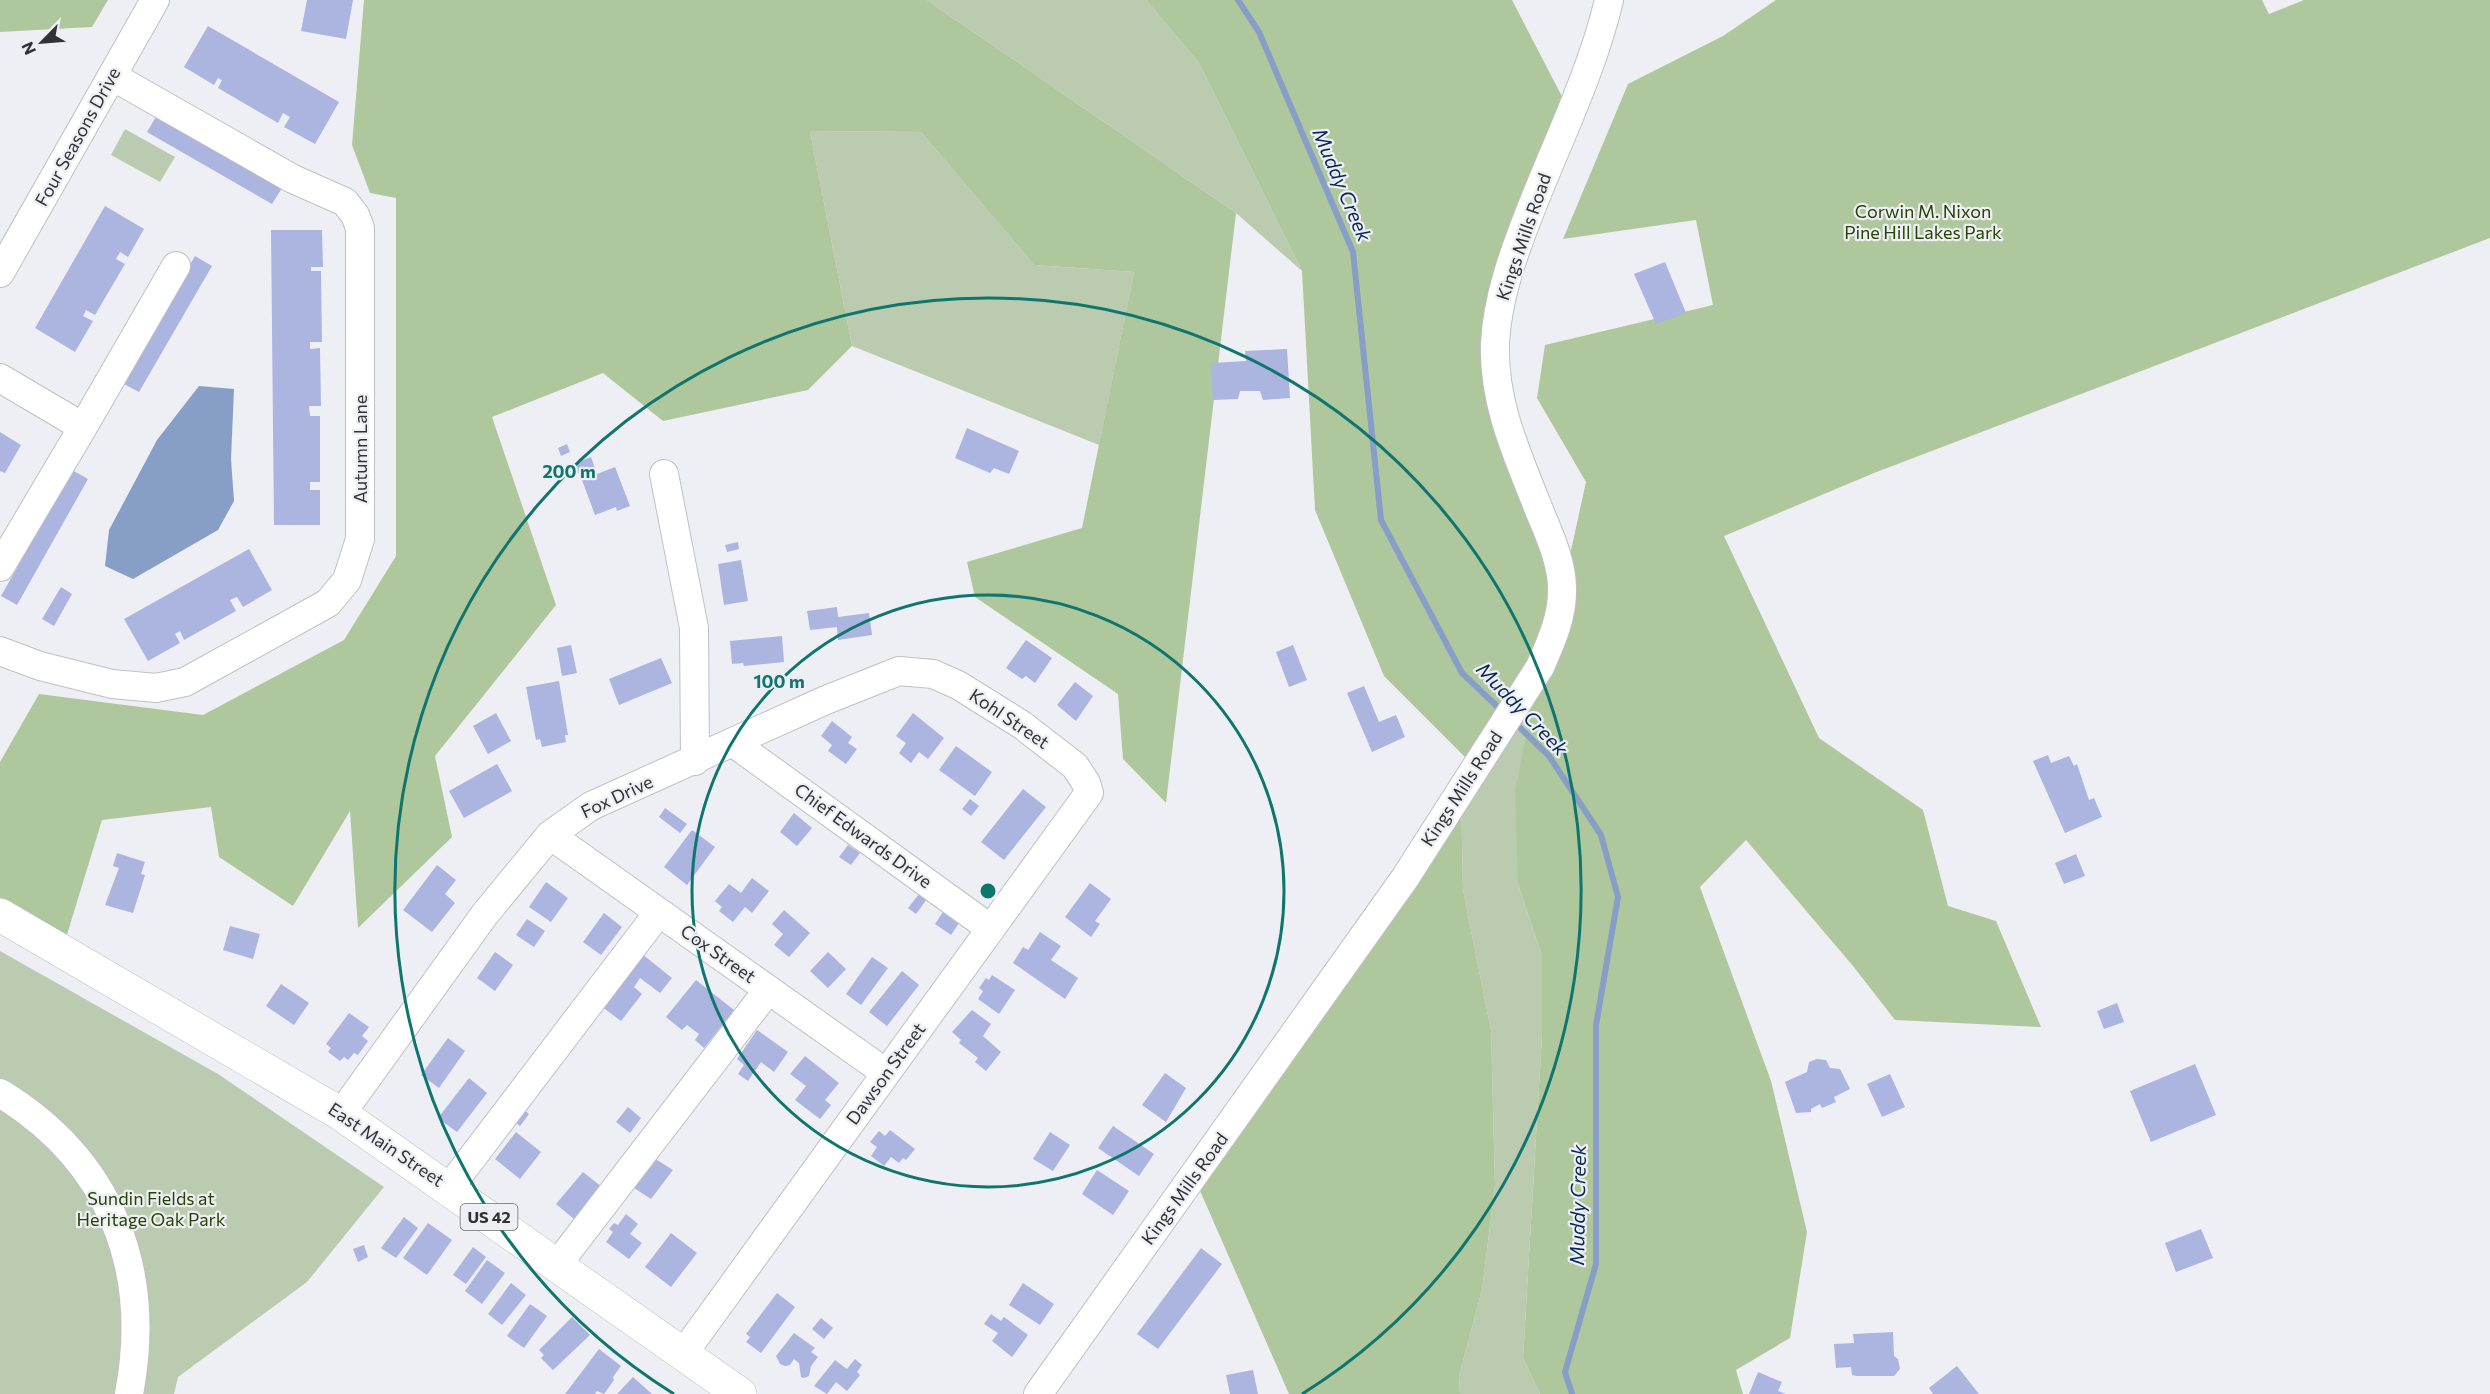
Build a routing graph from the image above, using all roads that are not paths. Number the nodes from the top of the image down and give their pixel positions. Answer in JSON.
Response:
{"nodes":[{"id":1,"x":156,"y":0,"type":"edge"},
{"id":2,"x":1609,"y":0,"type":"edge"},
{"id":3,"x":112,"y":76,"type":"junction"},
{"id":4,"x":176,"y":266,"type":"dead end"},
{"id":5,"x":0,"y":273,"type":"edge"},
{"id":6,"x":0,"y":378,"type":"edge"},
{"id":7,"x":83,"y":427,"type":"junction"},
{"id":8,"x":663,"y":474,"type":"dead end"},
{"id":9,"x":0,"y":567,"type":"edge"},
{"id":10,"x":0,"y":651,"type":"edge"},
{"id":11,"x":909,"y":671,"type":"joint"},
{"id":12,"x":735,"y":744,"type":"junction"},
{"id":13,"x":695,"y":761,"type":"junction"},
{"id":14,"x":1089,"y":793,"type":"joint"},
{"id":15,"x":550,"y":835,"type":"junction"},
{"id":16,"x":659,"y":912,"type":"junction"},
{"id":17,"x":0,"y":915,"type":"edge"},
{"id":18,"x":991,"y":929,"type":"junction"},
{"id":19,"x":768,"y":990,"type":"junction"},
{"id":20,"x":886,"y":1073,"type":"junction"},
{"id":21,"x":0,"y":1093,"type":"edge"},
{"id":22,"x":341,"y":1114,"type":"junction"},
{"id":23,"x":449,"y":1188,"type":"junction"},
{"id":24,"x":557,"y":1265,"type":"junction"},
{"id":25,"x":683,"y":1354,"type":"junction"},
{"id":26,"x":129,"y":1394,"type":"edge"},
{"id":27,"x":740,"y":1394,"type":"edge"},
{"id":28,"x":1038,"y":1394,"type":"edge"}],
"edges":[{"from":1,"to":3,"type":"street","name":"Four Seasons Drive"},
{"from":2,"to":28,"type":"street","name":"Kings Mills Road"},
{"from":3,"to":5,"type":"street","name":"Four Seasons Drive"},
{"from":3,"to":10,"type":"street","name":"Autumn Lane"},
{"from":4,"to":7,"type":"street"},
{"from":6,"to":7,"type":"street"},
{"from":7,"to":9,"type":"street"},
{"from":8,"to":13,"type":"street"},
{"from":11,"to":12,"type":"street","name":"Fox Drive"},
{"from":11,"to":14,"type":"street","name":"Kohl Street"},
{"from":12,"to":13,"type":"street","name":"Fox Drive"},
{"from":12,"to":18,"type":"street","name":"Chief Edwards Drive"},
{"from":13,"to":15,"type":"street","name":"Fox Drive"},
{"from":14,"to":18,"type":"street","name":"Dawson Street"},
{"from":15,"to":16,"type":"street","name":"Cox Street"},
{"from":15,"to":22,"type":"street","name":"Fox Drive"},
{"from":16,"to":19,"type":"street","name":"Cox Street"},
{"from":16,"to":23,"type":"street"},
{"from":17,"to":22,"type":"main road","name":"East Main Street","number":"US 42"},
{"from":18,"to":20,"type":"street","name":"Dawson Street"},
{"from":19,"to":20,"type":"street","name":"Cox Street"},
{"from":19,"to":24,"type":"street"},
{"from":20,"to":25,"type":"street","name":"Dawson Street"},
{"from":21,"to":26,"type":"street"},
{"from":22,"to":23,"type":"main road","name":"East Main Street","number":"US 42"},
{"from":23,"to":24,"type":"main road","name":"East Main Street","number":"US 42"},
{"from":24,"to":25,"type":"main road","name":"East Main Street","number":"US 42"},
{"from":25,"to":27,"type":"main road","name":"East Main Street","number":"US 42"}]}
